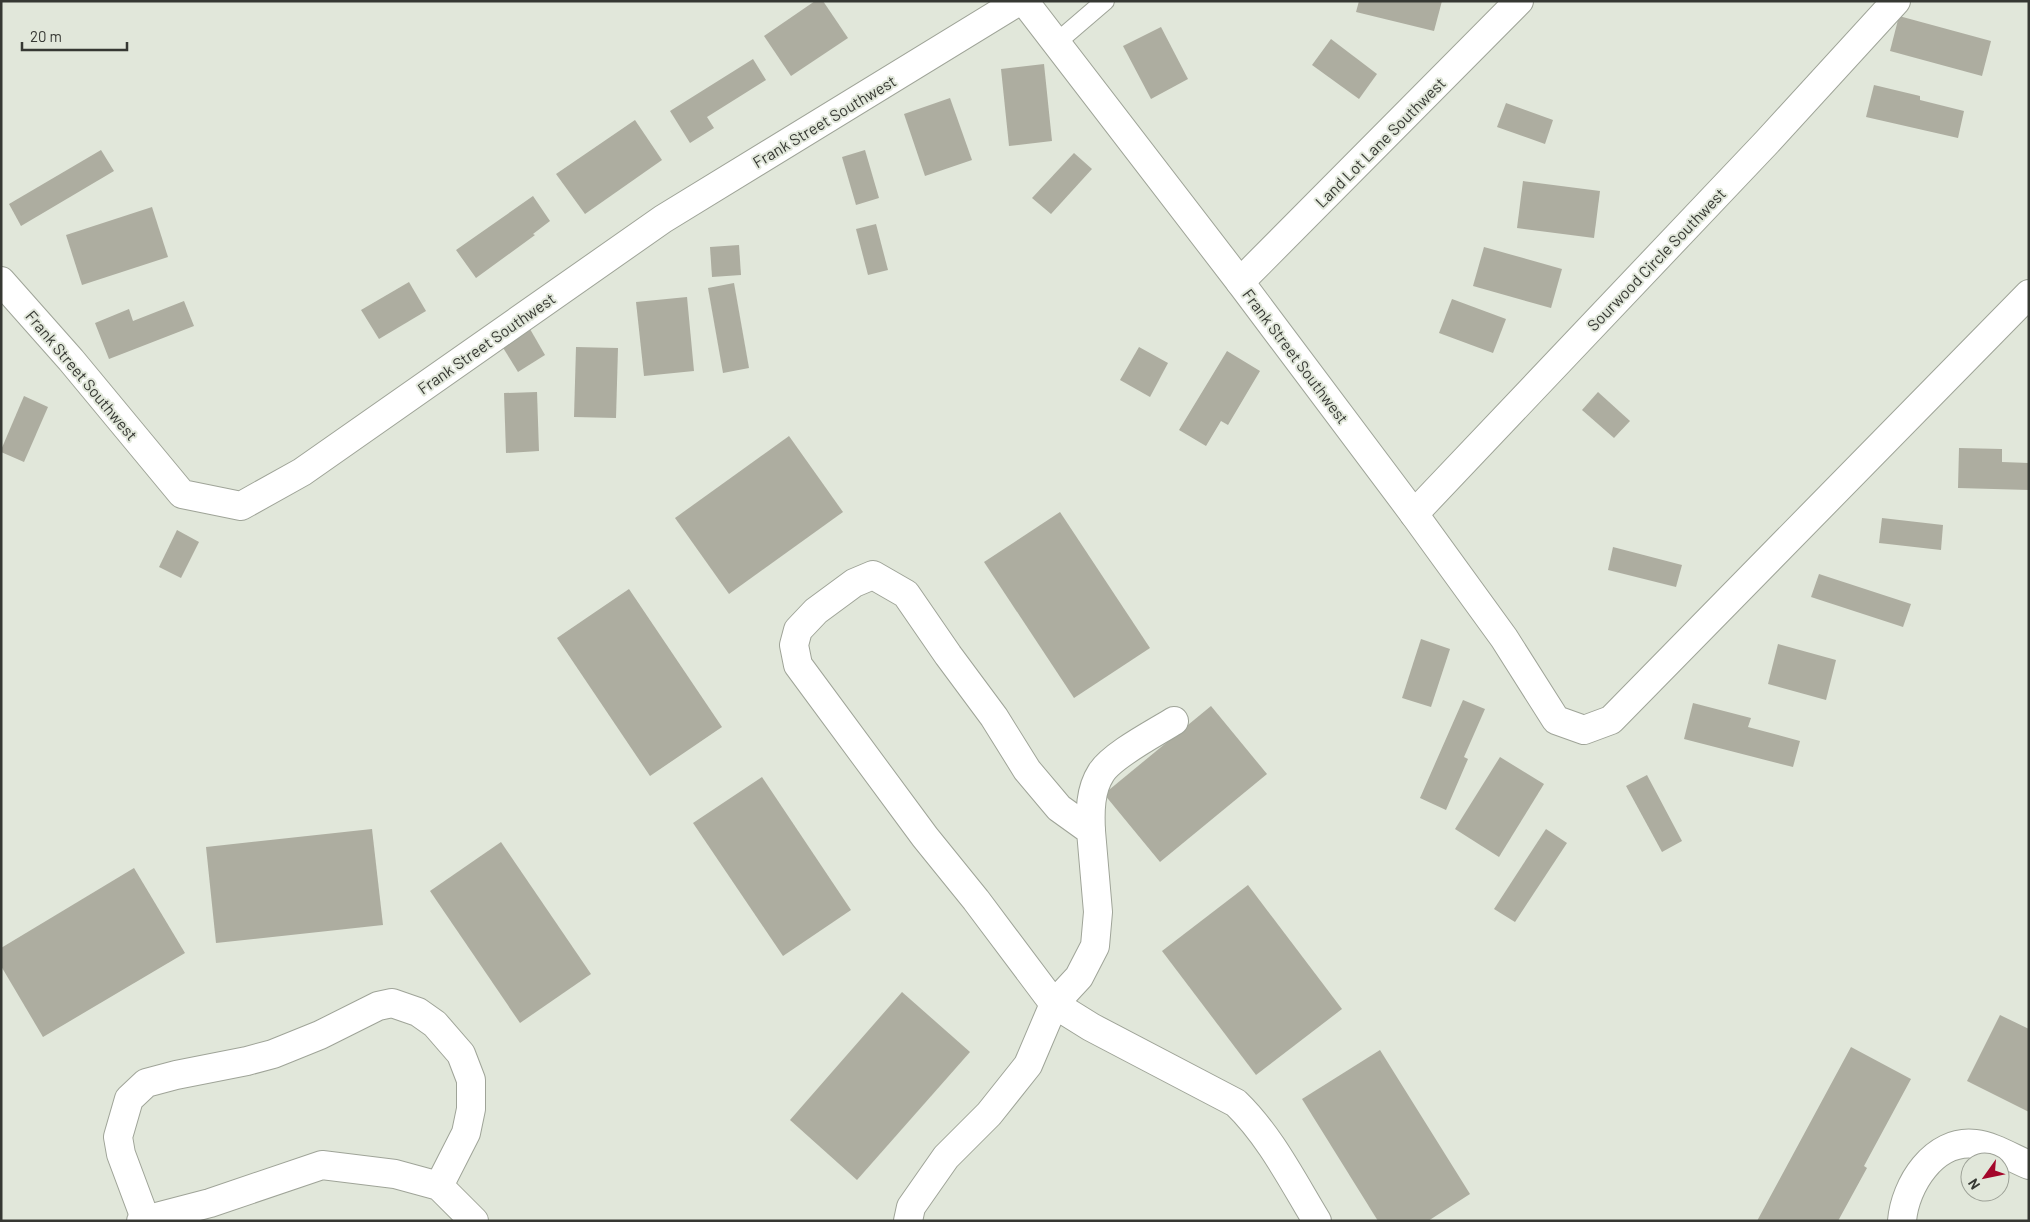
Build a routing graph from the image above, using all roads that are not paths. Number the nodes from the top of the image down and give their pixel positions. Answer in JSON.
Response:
{"nodes":[{"id":1,"x":1018,"y":1,"type":"edge"},
{"id":2,"x":1024,"y":1,"type":"edge"},
{"id":3,"x":1105,"y":1,"type":"edge"},
{"id":4,"x":1519,"y":1,"type":"edge"},
{"id":5,"x":1896,"y":1,"type":"edge"},
{"id":6,"x":1056,"y":44,"type":"junction"},
{"id":7,"x":1,"y":281,"type":"edge"},
{"id":8,"x":1240,"y":282,"type":"junction"},
{"id":9,"x":2029,"y":294,"type":"edge"},
{"id":10,"x":1414,"y":514,"type":"junction"},
{"id":11,"x":1174,"y":721,"type":"dead end"},
{"id":12,"x":1091,"y":831,"type":"junction"},
{"id":13,"x":1054,"y":1004,"type":"junction"},
{"id":14,"x":2029,"y":1165,"type":"edge"},
{"id":15,"x":439,"y":1186,"type":"junction"},
{"id":16,"x":144,"y":1220,"type":"edge"},
{"id":17,"x":474,"y":1221,"type":"edge"},
{"id":18,"x":908,"y":1221,"type":"edge"},
{"id":19,"x":1317,"y":1221,"type":"edge"},
{"id":20,"x":1902,"y":1221,"type":"edge"}],
"edges":[{"from":1,"to":7,"type":"street","name":"Frank Street Southwest"},
{"from":2,"to":6,"type":"street","name":"Frank Street Southwest"},
{"from":3,"to":6,"type":"lane"},
{"from":4,"to":8,"type":"street","name":"Land Lot Lane Southwest"},
{"from":5,"to":10,"type":"street","name":"Sourwood Circle Southwest"},
{"from":6,"to":8,"type":"street","name":"Frank Street Southwest"},
{"from":8,"to":10,"type":"street","name":"Frank Street Southwest"},
{"from":9,"to":10,"type":"street","name":"Frank Street Southwest"},
{"from":11,"to":12,"type":"street"},
{"from":12,"to":13,"type":"street"},
{"from":12,"to":13,"type":"street"},
{"from":13,"to":18,"type":"street"},
{"from":13,"to":19,"type":"street"},
{"from":14,"to":20,"type":"street"},
{"from":15,"to":16,"type":"street"},
{"from":15,"to":16,"type":"street"},
{"from":15,"to":17,"type":"street"}]}
